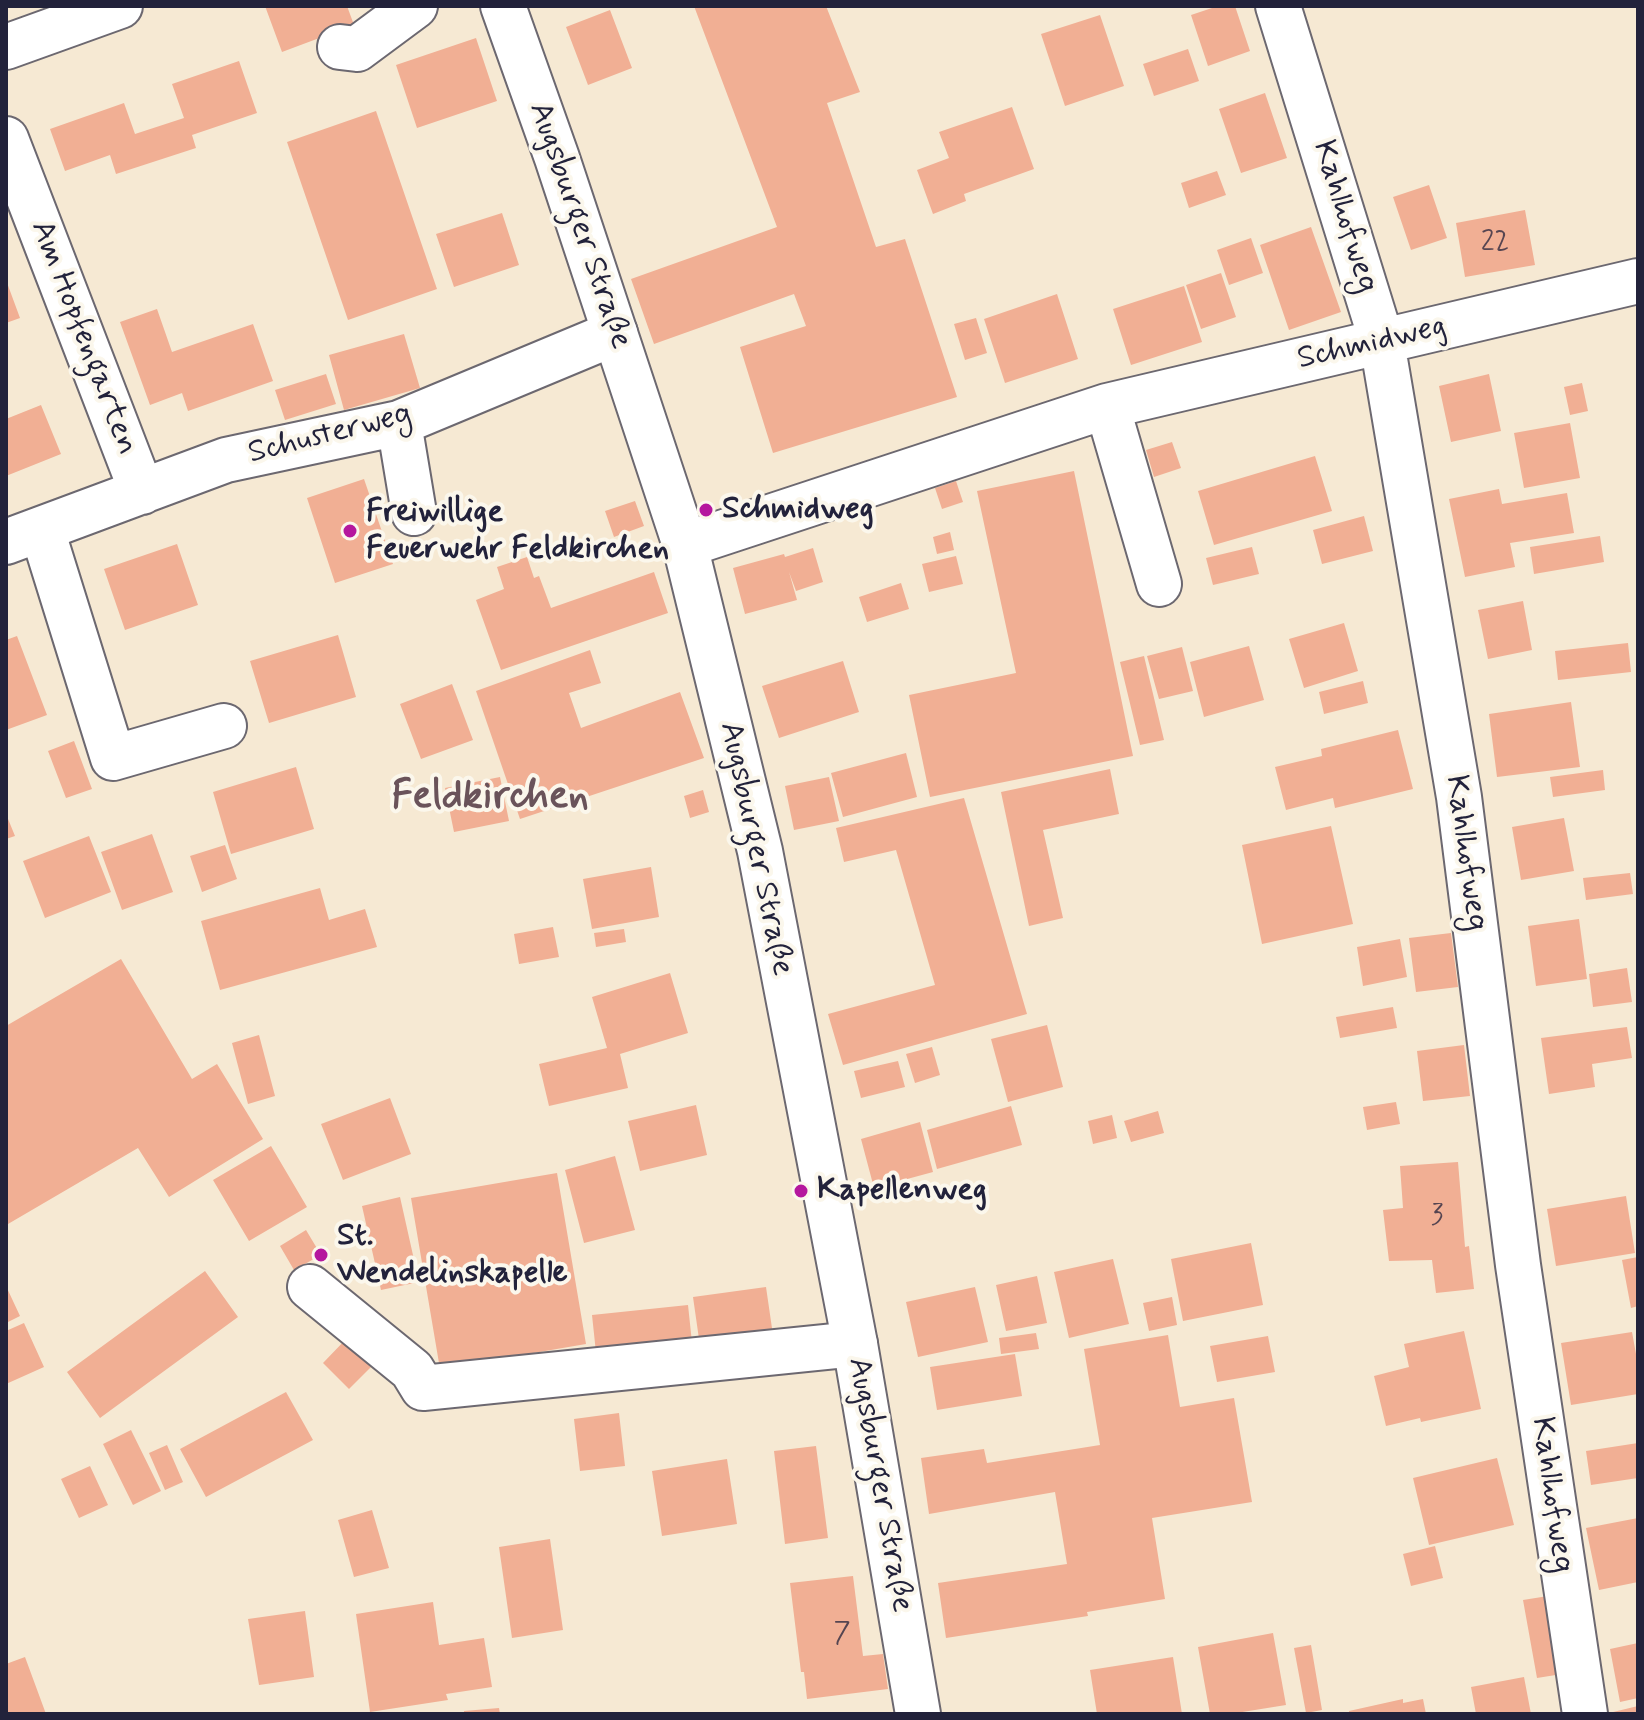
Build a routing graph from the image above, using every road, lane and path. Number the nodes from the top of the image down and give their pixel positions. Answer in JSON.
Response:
{"nodes":[{"id":1,"x":120,"y":6,"type":"edge"},
{"id":2,"x":415,"y":6,"type":"edge"},
{"id":3,"x":503,"y":6,"type":"edge"},
{"id":4,"x":1278,"y":6,"type":"edge"},
{"id":5,"x":6,"y":47,"type":"edge"},
{"id":6,"x":340,"y":47,"type":"dead end"},
{"id":7,"x":6,"y":139,"type":"edge"},
{"id":8,"x":1638,"y":281,"type":"edge"},
{"id":9,"x":615,"y":333,"type":"junction"},
{"id":10,"x":1382,"y":342,"type":"junction"},
{"id":11,"x":1107,"y":406,"type":"junction"},
{"id":12,"x":399,"y":423,"type":"junction"},
{"id":13,"x":142,"y":492,"type":"junction"},
{"id":14,"x":414,"y":513,"type":"dead end"},
{"id":15,"x":24,"y":536,"type":"edge"},
{"id":16,"x":685,"y":545,"type":"junction"},
{"id":17,"x":1159,"y":584,"type":"dead end"},
{"id":18,"x":224,"y":726,"type":"dead end"},
{"id":19,"x":310,"y":1287,"type":"dead end"},
{"id":20,"x":855,"y":1344,"type":"junction"},
{"id":21,"x":918,"y":1714,"type":"edge"},
{"id":22,"x":1585,"y":1714,"type":"edge"}],
"edges":[{"from":1,"to":5,"type":"street"},
{"from":2,"to":6,"type":"street"},
{"from":3,"to":9,"type":"street","name":"Augsburger Straße"},
{"from":4,"to":10,"type":"street","name":"Kahlhofweg"},
{"from":7,"to":13,"type":"street","name":"Am Hopfengarten"},
{"from":8,"to":10,"type":"street","name":"Schmidweg"},
{"from":9,"to":12,"type":"street","name":"Schusterweg"},
{"from":9,"to":16,"type":"street","name":"Augsburger Straße"},
{"from":10,"to":11,"type":"street","name":"Schmidweg"},
{"from":10,"to":22,"type":"street","name":"Kahlhofweg"},
{"from":11,"to":16,"type":"street","name":"Schmidweg"},
{"from":11,"to":17,"type":"street"},
{"from":12,"to":13,"type":"street","name":"Schusterweg"},
{"from":12,"to":14,"type":"street"},
{"from":13,"to":15,"type":"street","name":"Schusterweg"},
{"from":15,"to":18,"type":"street","name":"Schusterweg"},
{"from":16,"to":20,"type":"street","name":"Augsburger Straße"},
{"from":19,"to":20,"type":"street"},
{"from":20,"to":21,"type":"street","name":"Augsburger Straße"}]}
